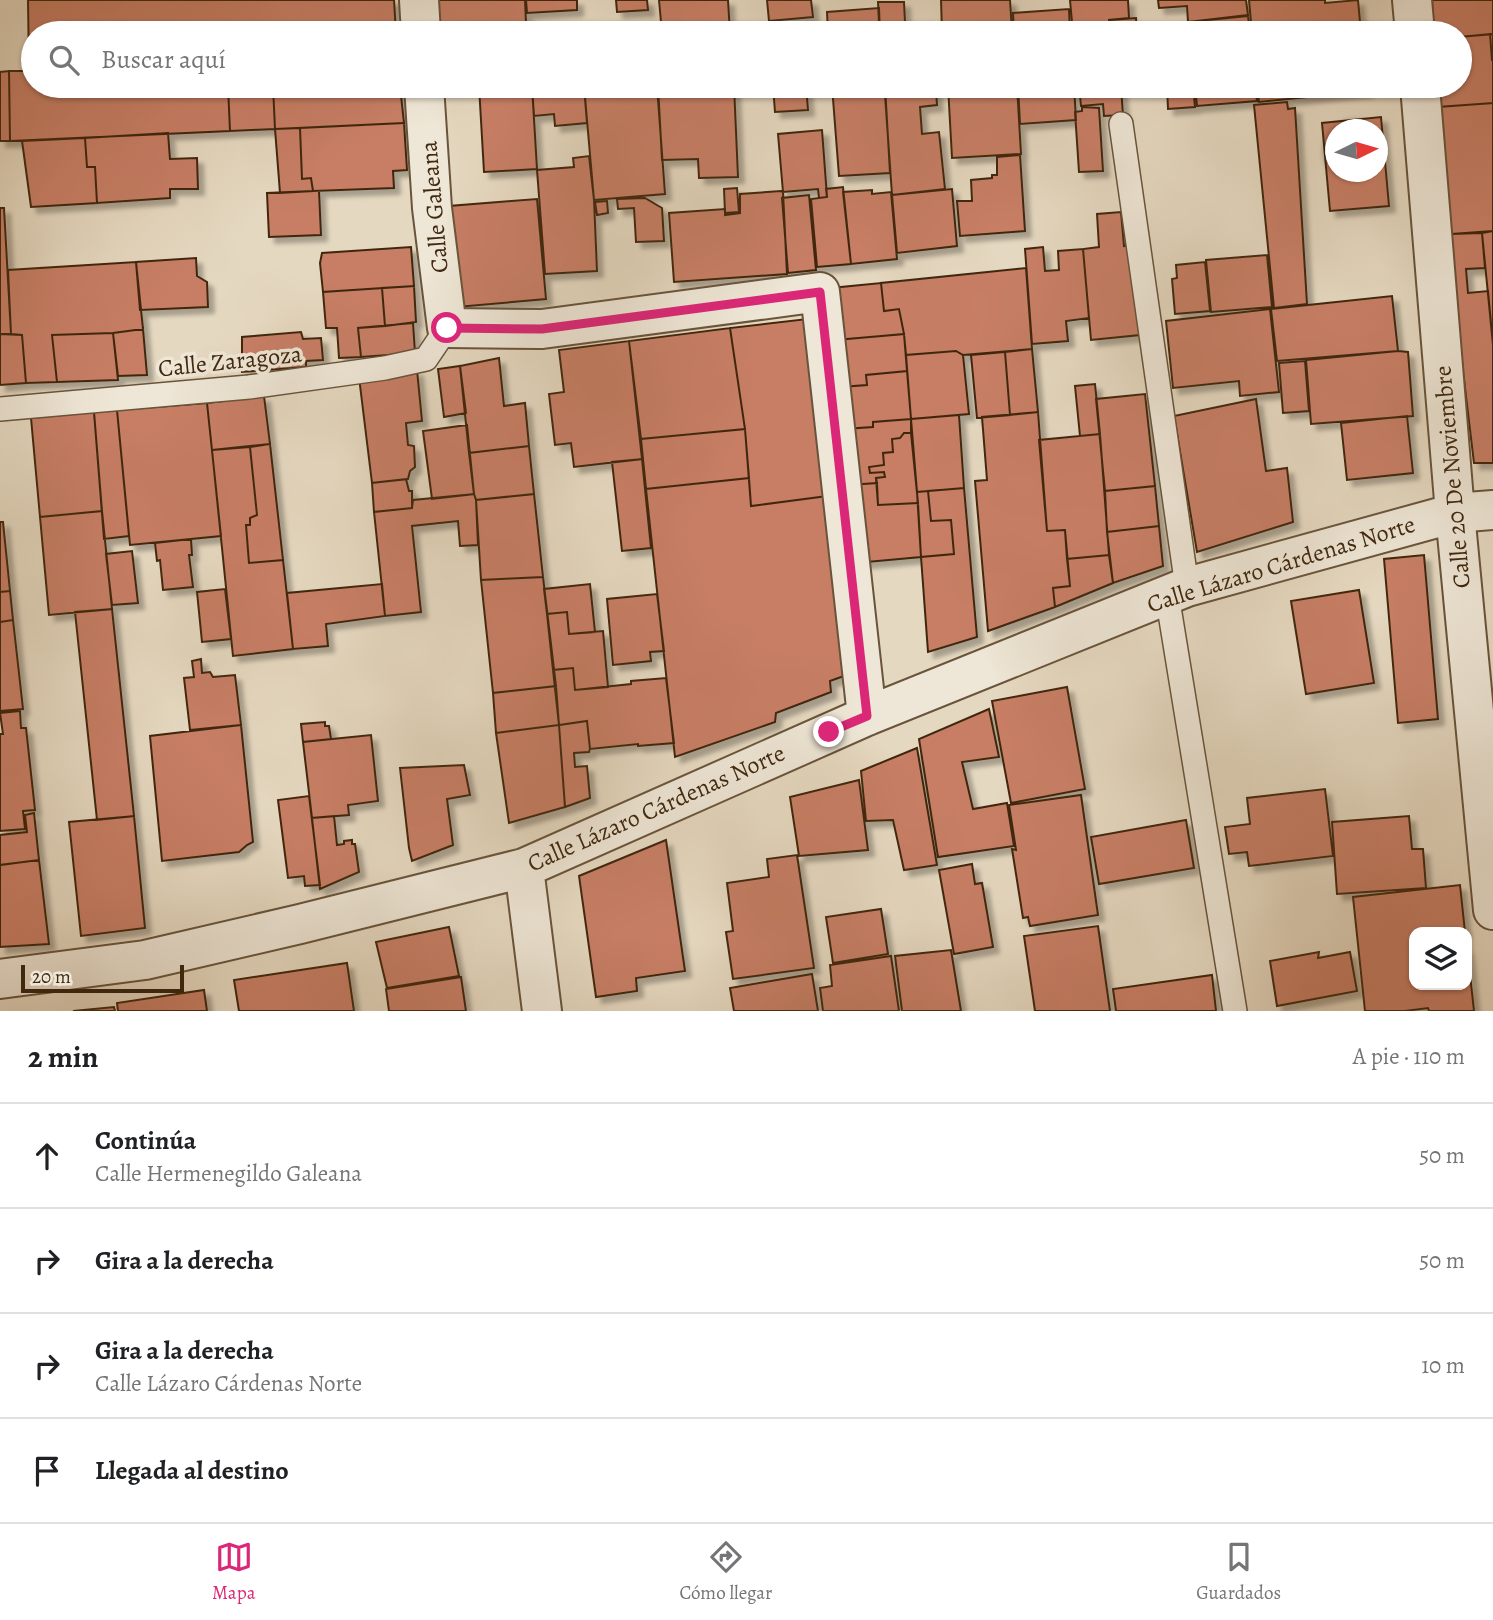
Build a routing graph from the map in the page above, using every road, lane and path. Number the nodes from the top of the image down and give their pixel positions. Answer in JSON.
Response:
{"nodes":[{"id":1,"x":419,"y":0,"type":"edge"},
{"id":2,"x":1412,"y":0,"type":"edge"},
{"id":3,"x":420,"y":21,"type":"edge"},
{"id":4,"x":1414,"y":21,"type":"edge"},
{"id":5,"x":425,"y":98,"type":"edge"},
{"id":6,"x":1420,"y":98,"type":"edge"},
{"id":7,"x":1121,"y":124,"type":"dead end"},
{"id":8,"x":447,"y":328,"type":"junction"},
{"id":9,"x":0,"y":409,"type":"edge"},
{"id":10,"x":1493,"y":510,"type":"edge"},
{"id":11,"x":1455,"y":513,"type":"junction"},
{"id":12,"x":1177,"y":591,"type":"junction"},
{"id":13,"x":867,"y":716,"type":"junction"},
{"id":14,"x":524,"y":868,"type":"junction"},
{"id":15,"x":1493,"y":910,"type":"edge"},
{"id":16,"x":0,"y":978,"type":"edge"},
{"id":17,"x":542,"y":1011,"type":"edge"},
{"id":18,"x":1235,"y":1011,"type":"edge"}],
"edges":[{"from":1,"to":3,"type":"street"},
{"from":2,"to":4,"type":"street"},
{"from":5,"to":8,"type":"street","name":"Calle Galeana"},
{"from":6,"to":11,"type":"street","name":"Calle 20 De Noviembre"},
{"from":7,"to":12,"type":"lane"},
{"from":8,"to":9,"type":"lane","name":"Calle Zaragoza"},
{"from":8,"to":13,"type":"street"},
{"from":10,"to":11,"type":"street","name":"Calle Lázaro Cárdenas Norte"},
{"from":11,"to":12,"type":"street","name":"Calle Lázaro Cárdenas Norte"},
{"from":11,"to":15,"type":"street","name":"Calle 20 De Noviembre"},
{"from":12,"to":13,"type":"street","name":"Calle Lázaro Cárdenas Norte"},
{"from":12,"to":18,"type":"lane"},
{"from":13,"to":14,"type":"street","name":"Calle Lázaro Cárdenas Norte"},
{"from":14,"to":16,"type":"street","name":"Calle Lázaro Cárdenas Norte"},
{"from":14,"to":17,"type":"street"}]}
